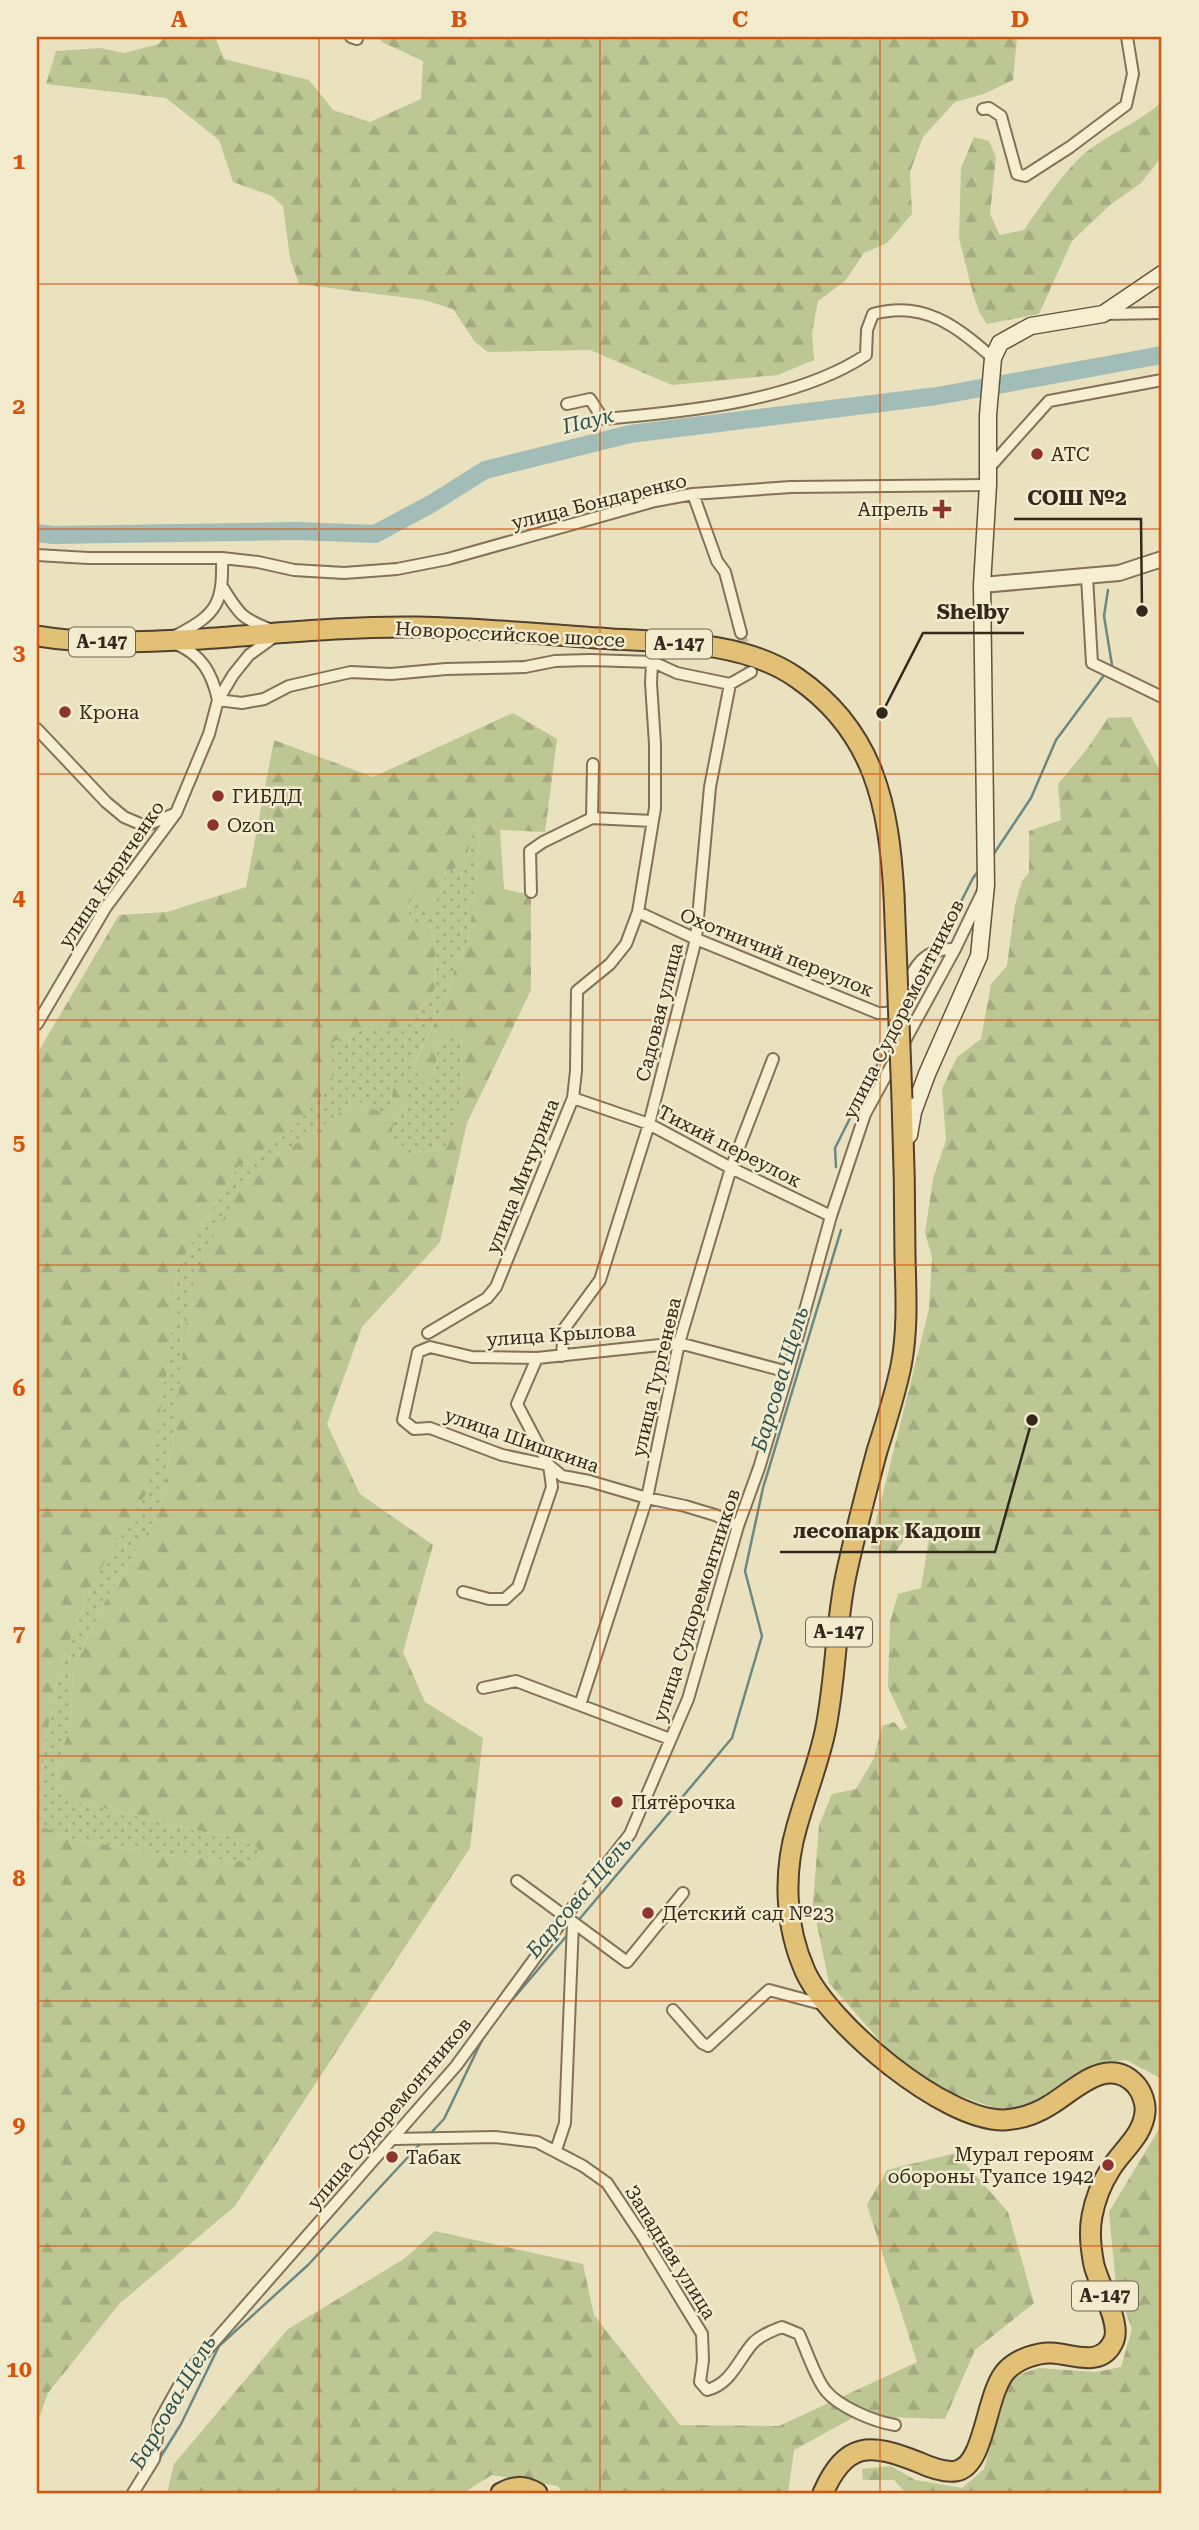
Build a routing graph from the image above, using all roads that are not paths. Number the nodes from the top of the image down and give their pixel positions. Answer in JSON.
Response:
{"nodes":[{"id":1,"x":1127,"y":37,"type":"edge"},
{"id":2,"x":983,"y":109,"type":"dead end"},
{"id":3,"x":1162,"y":274,"type":"edge"},
{"id":4,"x":1162,"y":313,"type":"edge"},
{"id":5,"x":1104,"y":314,"type":"junction"},
{"id":6,"x":993,"y":358,"type":"junction"},
{"id":7,"x":1162,"y":380,"type":"edge"},
{"id":8,"x":567,"y":404,"type":"dead end"},
{"id":9,"x":988,"y":477,"type":"junction"},
{"id":10,"x":694,"y":494,"type":"junction"},
{"id":11,"x":37,"y":555,"type":"edge"},
{"id":12,"x":222,"y":558,"type":"junction"},
{"id":13,"x":1162,"y":559,"type":"edge"},
{"id":14,"x":1087,"y":577,"type":"junction"},
{"id":15,"x":982,"y":585,"type":"junction"},
{"id":16,"x":223,"y":588,"type":"junction"},
{"id":17,"x":281,"y":633,"type":"junction"},
{"id":18,"x":741,"y":633,"type":"tunnel mouth"},
{"id":19,"x":37,"y":636,"type":"edge"},
{"id":20,"x":167,"y":641,"type":"junction"},
{"id":21,"x":653,"y":641,"type":"junction"},
{"id":22,"x":653,"y":662,"type":"junction"},
{"id":23,"x":751,"y":672,"type":"dead end"},
{"id":24,"x":730,"y":684,"type":"junction"},
{"id":25,"x":1162,"y":697,"type":"edge"},
{"id":26,"x":218,"y":700,"type":"junction"},
{"id":27,"x":37,"y":729,"type":"edge"},
{"id":28,"x":593,"y":764,"type":"dead end"},
{"id":29,"x":176,"y":813,"type":"junction"},
{"id":30,"x":592,"y":818,"type":"junction"},
{"id":31,"x":653,"y":821,"type":"junction"},
{"id":32,"x":986,"y":882,"type":"junction"},
{"id":33,"x":531,"y":892,"type":"dead end"},
{"id":34,"x":638,"y":912,"type":"junction"},
{"id":35,"x":696,"y":939,"type":"junction"},
{"id":36,"x":955,"y":949,"type":"junction"},
{"id":37,"x":37,"y":1024,"type":"edge"},
{"id":38,"x":773,"y":1059,"type":"dead end"},
{"id":39,"x":573,"y":1098,"type":"junction"},
{"id":40,"x":649,"y":1124,"type":"junction"},
{"id":41,"x":904,"y":1163,"type":"junction"},
{"id":42,"x":731,"y":1168,"type":"junction"},
{"id":43,"x":831,"y":1216,"type":"junction"},
{"id":44,"x":428,"y":1333,"type":"dead end"},
{"id":45,"x":679,"y":1343,"type":"junction"},
{"id":46,"x":418,"y":1352,"type":"joint"},
{"id":47,"x":562,"y":1356,"type":"junction"},
{"id":48,"x":537,"y":1357,"type":"junction"},
{"id":49,"x":788,"y":1372,"type":"junction"},
{"id":50,"x":549,"y":1465,"type":"junction"},
{"id":51,"x":646,"y":1498,"type":"junction"},
{"id":52,"x":738,"y":1526,"type":"junction"},
{"id":53,"x":463,"y":1592,"type":"dead end"},
{"id":54,"x":483,"y":1688,"type":"dead end"},
{"id":55,"x":580,"y":1705,"type":"junction"},
{"id":56,"x":670,"y":1739,"type":"junction"},
{"id":57,"x":517,"y":1881,"type":"dead end"},
{"id":58,"x":683,"y":1893,"type":"dead end"},
{"id":59,"x":569,"y":1920,"type":"junction"},
{"id":60,"x":827,"y":2006,"type":"junction"},
{"id":61,"x":673,"y":2010,"type":"dead end"},
{"id":62,"x":394,"y":2139,"type":"junction"},
{"id":63,"x":556,"y":2150,"type":"junction"},
{"id":64,"x":895,"y":2425,"type":"dead end"},
{"id":65,"x":133,"y":2493,"type":"edge"},
{"id":66,"x":501,"y":2493,"type":"edge"},
{"id":67,"x":537,"y":2493,"type":"edge"},
{"id":68,"x":824,"y":2493,"type":"edge"}],
"edges":[{"from":1,"to":2,"type":"street"},
{"from":3,"to":5,"type":"main road"},
{"from":4,"to":5,"type":"street"},
{"from":5,"to":6,"type":"main road"},
{"from":6,"to":8,"type":"street"},
{"from":6,"to":9,"type":"main road","name":"Новороссийское шоссе"},
{"from":7,"to":9,"type":"street"},
{"from":9,"to":10,"type":"street","name":"улица Бондаренко"},
{"from":9,"to":15,"type":"main road","name":"Новороссийское шоссе"},
{"from":10,"to":12,"type":"street","name":"улица Бондаренко"},
{"from":10,"to":18,"type":"street"},
{"from":11,"to":12,"type":"street","name":"улица Бондаренко"},
{"from":12,"to":16,"type":"street"},
{"from":13,"to":14,"type":"street"},
{"from":14,"to":15,"type":"street"},
{"from":14,"to":25,"type":"street"},
{"from":15,"to":32,"type":"main road","name":"Новороссийское шоссе"},
{"from":16,"to":17,"type":"street"},
{"from":16,"to":20,"type":"street"},
{"from":17,"to":20,"type":"highway","name":"Новороссийское шоссе","number":"А-147"},
{"from":17,"to":21,"type":"highway","name":"Новороссийское шоссе","number":"А-147"},
{"from":17,"to":26,"type":"street","name":"улица Кириченко"},
{"from":19,"to":20,"type":"highway","name":"Новороссийское шоссе","number":"А-147"},
{"from":20,"to":26,"type":"street"},
{"from":21,"to":22,"type":"street","name":"улица Мичурина"},
{"from":21,"to":41,"type":"highway","name":"Новороссийское шоссе","number":"А-147","bridge":true},
{"from":22,"to":24,"type":"street"},
{"from":22,"to":26,"type":"street"},
{"from":22,"to":31,"type":"street","name":"улица Мичурина"},
{"from":23,"to":24,"type":"street"},
{"from":24,"to":35,"type":"street","name":"Садовая улица"},
{"from":26,"to":29,"type":"street","name":"улица Кириченко"},
{"from":27,"to":29,"type":"street"},
{"from":28,"to":30,"type":"street"},
{"from":29,"to":37,"type":"street","name":"улица Кириченко"},
{"from":30,"to":31,"type":"street"},
{"from":30,"to":33,"type":"street"},
{"from":31,"to":34,"type":"street","name":"улица Мичурина"},
{"from":32,"to":36,"type":"street","name":"улица Судоремонтников"},
{"from":32,"to":41,"type":"main road","name":"Новороссийское шоссе"},
{"from":34,"to":35,"type":"street","name":"Охотничий переулок"},
{"from":34,"to":39,"type":"street","name":"улица Мичурина"},
{"from":35,"to":36,"type":"street","name":"Охотничий переулок"},
{"from":35,"to":40,"type":"street","name":"Садовая улица"},
{"from":36,"to":43,"type":"street","name":"улица Судоремонтников"},
{"from":38,"to":42,"type":"street","name":"улица Тургенева"},
{"from":39,"to":40,"type":"street","name":"Тихий переулок"},
{"from":39,"to":44,"type":"street","name":"улица Мичурина"},
{"from":40,"to":42,"type":"street","name":"Тихий переулок"},
{"from":40,"to":47,"type":"street","name":"Садовая улица"},
{"from":41,"to":60,"type":"highway","name":"Новороссийское шоссе","number":"А-147"},
{"from":42,"to":43,"type":"street","name":"Тихий переулок"},
{"from":42,"to":45,"type":"street","name":"улица Тургенева"},
{"from":43,"to":49,"type":"street","name":"улица Судоремонтников"},
{"from":45,"to":47,"type":"street","name":"улица Крылова"},
{"from":45,"to":49,"type":"street","name":"улица Крылова"},
{"from":45,"to":51,"type":"street","name":"улица Тургенева"},
{"from":46,"to":48,"type":"street","name":"улица Крылова"},
{"from":46,"to":50,"type":"street","name":"улица Шишкина"},
{"from":47,"to":48,"type":"street","name":"улица Крылова"},
{"from":48,"to":50,"type":"street"},
{"from":49,"to":52,"type":"street","name":"улица Судоремонтников"},
{"from":50,"to":51,"type":"street","name":"улица Шишкина"},
{"from":50,"to":53,"type":"street"},
{"from":51,"to":52,"type":"street","name":"улица Шишкина"},
{"from":51,"to":55,"type":"street","name":"улица Тургенева"},
{"from":52,"to":56,"type":"street","name":"улица Судоремонтников"},
{"from":54,"to":55,"type":"street"},
{"from":55,"to":56,"type":"street"},
{"from":56,"to":59,"type":"street","name":"улица Судоремонтников"},
{"from":57,"to":59,"type":"street"},
{"from":58,"to":59,"type":"street"},
{"from":59,"to":62,"type":"street","name":"улица Судоремонтников"},
{"from":59,"to":63,"type":"street"},
{"from":60,"to":61,"type":"street"},
{"from":60,"to":68,"type":"highway","name":"Новороссийское шоссе","number":"А-147"},
{"from":62,"to":63,"type":"street","name":"Западная улица"},
{"from":62,"to":65,"type":"street","name":"улица Судоремонтников"},
{"from":63,"to":64,"type":"street","name":"Западная улица"},
{"from":66,"to":67,"type":"highway"}]}
